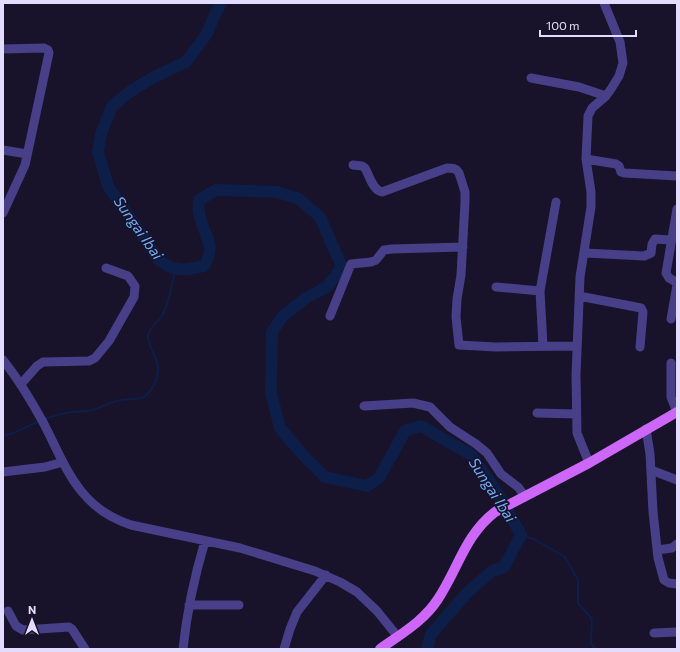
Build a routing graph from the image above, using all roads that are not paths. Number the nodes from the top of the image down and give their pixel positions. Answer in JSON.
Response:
{"nodes":[{"id":1,"x":604,"y":3,"type":"edge"},
{"id":2,"x":3,"y":49,"type":"edge"},
{"id":3,"x":531,"y":78,"type":"dead end"},
{"id":4,"x":606,"y":96,"type":"junction"},
{"id":5,"x":3,"y":150,"type":"edge"},
{"id":6,"x":27,"y":154,"type":"junction"},
{"id":7,"x":586,"y":159,"type":"junction"},
{"id":8,"x":353,"y":165,"type":"dead end"},
{"id":9,"x":677,"y":176,"type":"edge"},
{"id":10,"x":556,"y":202,"type":"dead end"},
{"id":11,"x":677,"y":209,"type":"edge"},
{"id":12,"x":3,"y":213,"type":"edge"},
{"id":13,"x":670,"y":240,"type":"junction"},
{"id":14,"x":463,"y":247,"type":"junction"},
{"id":15,"x":585,"y":253,"type":"junction"},
{"id":16,"x":106,"y":268,"type":"dead end"},
{"id":17,"x":677,"y":284,"type":"edge"},
{"id":18,"x":496,"y":287,"type":"dead end"},
{"id":19,"x":540,"y":291,"type":"junction"},
{"id":20,"x":579,"y":296,"type":"junction"},
{"id":21,"x":330,"y":316,"type":"dead end"},
{"id":22,"x":671,"y":318,"type":"dead end"},
{"id":23,"x":543,"y":346,"type":"junction"},
{"id":24,"x":576,"y":346,"type":"junction"},
{"id":25,"x":640,"y":347,"type":"dead end"},
{"id":26,"x":3,"y":360,"type":"edge"},
{"id":27,"x":671,"y":363,"type":"dead end"},
{"id":28,"x":21,"y":384,"type":"junction"},
{"id":29,"x":364,"y":406,"type":"dead end"},
{"id":30,"x":677,"y":412,"type":"edge"},
{"id":31,"x":537,"y":413,"type":"dead end"},
{"id":32,"x":576,"y":414,"type":"junction"},
{"id":33,"x":646,"y":429,"type":"junction"},
{"id":34,"x":63,"y":462,"type":"junction"},
{"id":35,"x":589,"y":463,"type":"junction"},
{"id":36,"x":651,"y":470,"type":"junction"},
{"id":37,"x":3,"y":472,"type":"edge"},
{"id":38,"x":677,"y":480,"type":"edge"},
{"id":39,"x":526,"y":496,"type":"junction"},
{"id":40,"x":205,"y":541,"type":"junction"},
{"id":41,"x":677,"y":544,"type":"edge"},
{"id":42,"x":657,"y":550,"type":"junction"},
{"id":43,"x":326,"y":575,"type":"junction"},
{"id":44,"x":677,"y":584,"type":"edge"},
{"id":45,"x":188,"y":605,"type":"junction"},
{"id":46,"x":239,"y":605,"type":"dead end"},
{"id":47,"x":8,"y":611,"type":"dead end"},
{"id":48,"x":677,"y":632,"type":"edge"},
{"id":49,"x":654,"y":633,"type":"dead end"},
{"id":50,"x":398,"y":637,"type":"junction"},
{"id":51,"x":85,"y":649,"type":"edge"},
{"id":52,"x":183,"y":649,"type":"edge"},
{"id":53,"x":284,"y":649,"type":"edge"},
{"id":54,"x":380,"y":649,"type":"edge"}],
"edges":[{"from":1,"to":4,"type":"street"},
{"from":2,"to":6,"type":"street"},
{"from":3,"to":4,"type":"street"},
{"from":4,"to":7,"type":"street"},
{"from":5,"to":6,"type":"street"},
{"from":6,"to":12,"type":"street"},
{"from":7,"to":9,"type":"street"},
{"from":7,"to":15,"type":"street"},
{"from":8,"to":14,"type":"street"},
{"from":10,"to":19,"type":"street"},
{"from":11,"to":13,"type":"street"},
{"from":13,"to":15,"type":"street"},
{"from":13,"to":17,"type":"street"},
{"from":14,"to":21,"type":"street"},
{"from":14,"to":23,"type":"street"},
{"from":15,"to":20,"type":"street"},
{"from":16,"to":28,"type":"street"},
{"from":17,"to":22,"type":"street"},
{"from":18,"to":19,"type":"street"},
{"from":19,"to":23,"type":"street"},
{"from":20,"to":24,"type":"street"},
{"from":20,"to":25,"type":"street"},
{"from":23,"to":24,"type":"street"},
{"from":24,"to":32,"type":"street"},
{"from":26,"to":28,"type":"street"},
{"from":27,"to":30,"type":"street"},
{"from":28,"to":34,"type":"street"},
{"from":29,"to":39,"type":"street"},
{"from":30,"to":33,"type":"main road"},
{"from":31,"to":32,"type":"street"},
{"from":32,"to":35,"type":"street"},
{"from":33,"to":35,"type":"main road"},
{"from":33,"to":36,"type":"street"},
{"from":34,"to":37,"type":"street"},
{"from":34,"to":40,"type":"street"},
{"from":35,"to":39,"type":"main road"},
{"from":36,"to":38,"type":"street"},
{"from":36,"to":42,"type":"street"},
{"from":39,"to":50,"type":"main road"},
{"from":40,"to":43,"type":"street"},
{"from":40,"to":45,"type":"street"},
{"from":41,"to":42,"type":"street"},
{"from":42,"to":44,"type":"street"},
{"from":43,"to":50,"type":"street"},
{"from":43,"to":53,"type":"street"},
{"from":45,"to":46,"type":"street"},
{"from":45,"to":52,"type":"street"},
{"from":47,"to":51,"type":"street"},
{"from":48,"to":49,"type":"street"},
{"from":50,"to":54,"type":"main road"}]}
